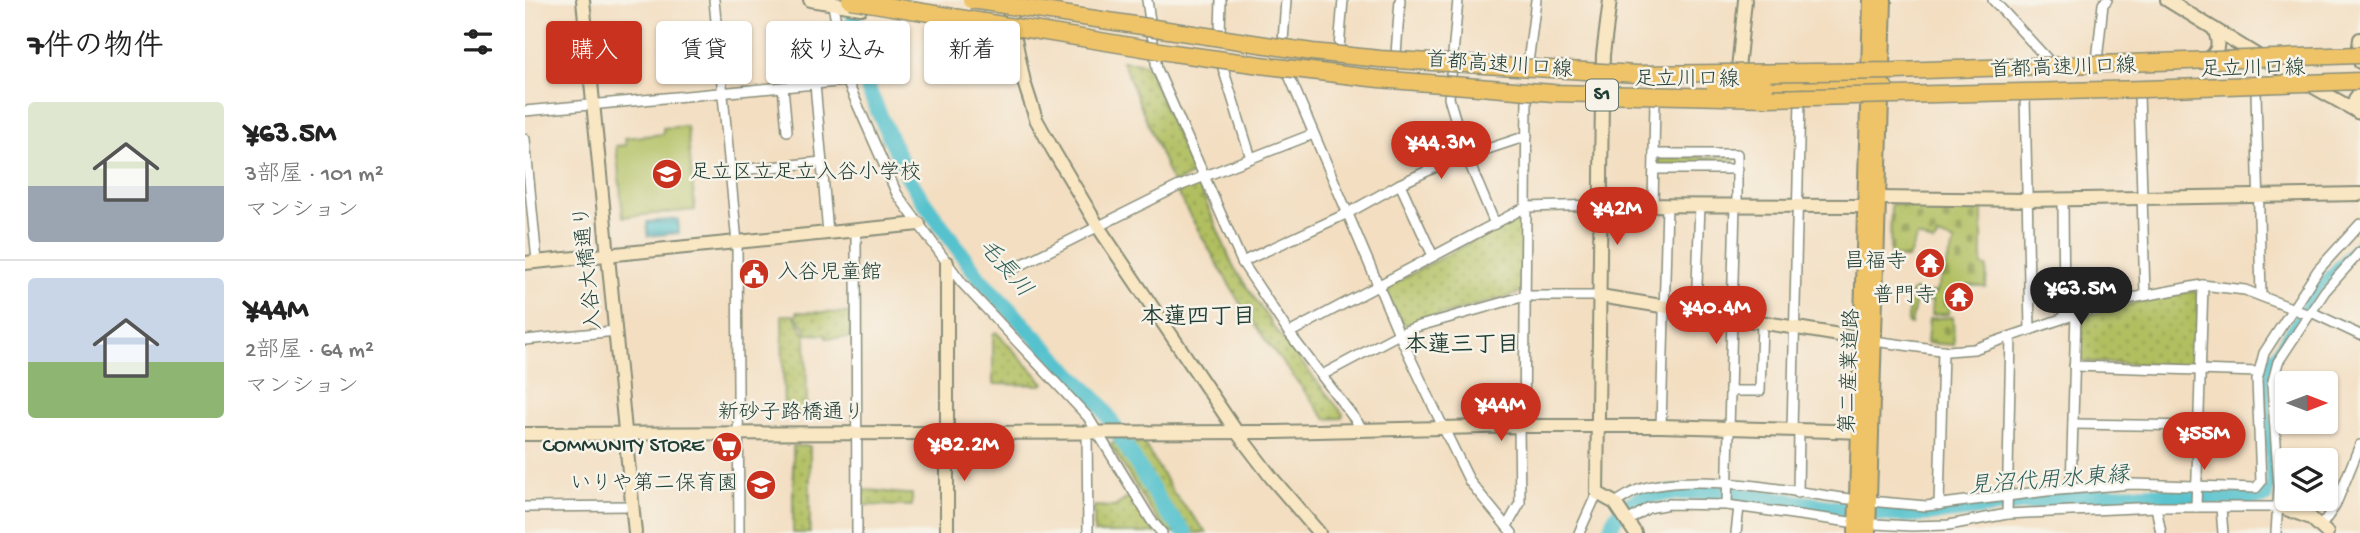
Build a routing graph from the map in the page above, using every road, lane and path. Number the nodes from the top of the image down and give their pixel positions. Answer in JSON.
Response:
{"nodes":[{"id":1,"x":583,"y":0,"type":"edge"},
{"id":2,"x":714,"y":0,"type":"edge"},
{"id":3,"x":810,"y":0,"type":"edge"},
{"id":4,"x":850,"y":0,"type":"edge"},
{"id":5,"x":971,"y":0,"type":"edge"},
{"id":6,"x":1007,"y":0,"type":"edge"},
{"id":7,"x":1019,"y":0,"type":"edge"},
{"id":8,"x":1147,"y":0,"type":"edge"},
{"id":9,"x":1221,"y":0,"type":"edge"},
{"id":10,"x":1286,"y":0,"type":"edge"},
{"id":11,"x":1343,"y":0,"type":"edge"},
{"id":12,"x":1400,"y":0,"type":"edge"},
{"id":13,"x":1458,"y":0,"type":"edge"},
{"id":14,"x":1536,"y":0,"type":"edge"},
{"id":15,"x":1610,"y":0,"type":"edge"},
{"id":16,"x":1745,"y":0,"type":"edge"},
{"id":17,"x":1871,"y":0,"type":"edge"},
{"id":18,"x":1884,"y":0,"type":"edge"},
{"id":19,"x":1993,"y":0,"type":"edge"},
{"id":20,"x":2106,"y":0,"type":"edge"},
{"id":21,"x":2167,"y":0,"type":"edge"},
{"id":22,"x":832,"y":2,"type":"edge"},
{"id":23,"x":884,"y":5,"type":"junction"},
{"id":24,"x":836,"y":21,"type":"edge"},
{"id":25,"x":944,"y":21,"type":"edge"},
{"id":26,"x":1011,"y":21,"type":"edge"},
{"id":27,"x":1150,"y":21,"type":"junction"},
{"id":28,"x":2214,"y":29,"type":"junction"},
{"id":29,"x":1220,"y":32,"type":"junction"},
{"id":30,"x":1020,"y":34,"type":"edge"},
{"id":31,"x":2360,"y":39,"type":"edge"},
{"id":32,"x":1283,"y":41,"type":"junction"},
{"id":33,"x":1339,"y":48,"type":"junction"},
{"id":34,"x":1396,"y":54,"type":"junction"},
{"id":35,"x":1155,"y":55,"type":"junction"},
{"id":36,"x":2260,"y":57,"type":"junction"},
{"id":37,"x":2360,"y":57,"type":"edge"},
{"id":38,"x":1453,"y":58,"type":"junction"},
{"id":39,"x":2209,"y":58,"type":"junction"},
{"id":40,"x":1380,"y":60,"type":"junction"},
{"id":41,"x":2097,"y":61,"type":"junction"},
{"id":42,"x":1020,"y":62,"type":"edge"},
{"id":43,"x":1528,"y":63,"type":"junction"},
{"id":44,"x":2051,"y":63,"type":"junction"},
{"id":45,"x":1222,"y":65,"type":"junction"},
{"id":46,"x":1603,"y":68,"type":"junction"},
{"id":47,"x":1738,"y":69,"type":"junction"},
{"id":48,"x":2360,"y":72,"type":"edge"},
{"id":49,"x":1288,"y":74,"type":"junction"},
{"id":50,"x":2073,"y":78,"type":"junction"},
{"id":51,"x":2360,"y":81,"type":"edge"},
{"id":52,"x":1875,"y":83,"type":"junction"},
{"id":53,"x":815,"y":84,"type":"joint"},
{"id":54,"x":848,"y":84,"type":"edge"},
{"id":55,"x":1765,"y":84,"type":"junction"},
{"id":56,"x":783,"y":87,"type":"junction"},
{"id":57,"x":2318,"y":89,"type":"junction"},
{"id":58,"x":2360,"y":89,"type":"edge"},
{"id":59,"x":1448,"y":90,"type":"junction"},
{"id":60,"x":2256,"y":90,"type":"junction"},
{"id":61,"x":723,"y":92,"type":"junction"},
{"id":62,"x":2139,"y":94,"type":"junction"},
{"id":63,"x":1527,"y":96,"type":"junction"},
{"id":64,"x":2025,"y":96,"type":"junction"},
{"id":65,"x":1602,"y":100,"type":"junction"},
{"id":66,"x":1655,"y":100,"type":"junction"},
{"id":67,"x":1800,"y":100,"type":"junction"},
{"id":68,"x":593,"y":104,"type":"junction"},
{"id":69,"x":525,"y":111,"type":"edge"},
{"id":70,"x":2358,"y":113,"type":"edge"},
{"id":71,"x":787,"y":131,"type":"dead end"},
{"id":72,"x":1313,"y":134,"type":"junction"},
{"id":73,"x":1527,"y":136,"type":"junction"},
{"id":74,"x":525,"y":139,"type":"edge"},
{"id":75,"x":1466,"y":155,"type":"junction"},
{"id":76,"x":1654,"y":155,"type":"junction"},
{"id":77,"x":1251,"y":158,"type":"junction"},
{"id":78,"x":822,"y":162,"type":"junction"},
{"id":79,"x":1654,"y":169,"type":"junction"},
{"id":80,"x":1738,"y":169,"type":"junction"},
{"id":81,"x":730,"y":172,"type":"junction"},
{"id":82,"x":1203,"y":175,"type":"junction"},
{"id":83,"x":1400,"y":184,"type":"junction"},
{"id":84,"x":2360,"y":194,"type":"edge"},
{"id":85,"x":2259,"y":196,"type":"junction"},
{"id":86,"x":1879,"y":198,"type":"junction"},
{"id":87,"x":2142,"y":199,"type":"junction"},
{"id":88,"x":2027,"y":200,"type":"junction"},
{"id":89,"x":2063,"y":200,"type":"junction"},
{"id":90,"x":1601,"y":205,"type":"junction"},
{"id":91,"x":1653,"y":205,"type":"junction"},
{"id":92,"x":1667,"y":205,"type":"junction"},
{"id":93,"x":1700,"y":205,"type":"junction"},
{"id":94,"x":1797,"y":205,"type":"junction"},
{"id":95,"x":1736,"y":206,"type":"junction"},
{"id":96,"x":1866,"y":206,"type":"junction"},
{"id":97,"x":1526,"y":207,"type":"junction"},
{"id":98,"x":1348,"y":213,"type":"junction"},
{"id":99,"x":919,"y":224,"type":"junction"},
{"id":100,"x":1495,"y":224,"type":"junction"},
{"id":101,"x":2360,"y":224,"type":"edge"},
{"id":102,"x":1099,"y":228,"type":"junction"},
{"id":103,"x":856,"y":230,"type":"junction"},
{"id":104,"x":828,"y":233,"type":"junction"},
{"id":105,"x":737,"y":243,"type":"junction"},
{"id":106,"x":2360,"y":252,"type":"edge"},
{"id":107,"x":607,"y":255,"type":"junction"},
{"id":108,"x":1433,"y":256,"type":"junction"},
{"id":109,"x":531,"y":262,"type":"edge"},
{"id":110,"x":1242,"y":262,"type":"junction"},
{"id":111,"x":947,"y":263,"type":"junction"},
{"id":112,"x":1009,"y":271,"type":"dead end"},
{"id":113,"x":1379,"y":285,"type":"junction"},
{"id":114,"x":2203,"y":285,"type":"junction"},
{"id":115,"x":2145,"y":295,"type":"junction"},
{"id":116,"x":1525,"y":296,"type":"junction"},
{"id":117,"x":1600,"y":296,"type":"junction"},
{"id":118,"x":2261,"y":296,"type":"junction"},
{"id":119,"x":1665,"y":306,"type":"junction"},
{"id":120,"x":2294,"y":309,"type":"junction"},
{"id":121,"x":1696,"y":312,"type":"junction"},
{"id":122,"x":2076,"y":313,"type":"junction"},
{"id":123,"x":2309,"y":314,"type":"junction"},
{"id":124,"x":2064,"y":317,"type":"junction"},
{"id":125,"x":1732,"y":318,"type":"junction"},
{"id":126,"x":1762,"y":322,"type":"junction"},
{"id":127,"x":1794,"y":327,"type":"junction"},
{"id":128,"x":2030,"y":330,"type":"junction"},
{"id":129,"x":616,"y":331,"type":"junction"},
{"id":130,"x":1289,"y":333,"type":"junction"},
{"id":131,"x":1399,"y":334,"type":"junction"},
{"id":132,"x":2360,"y":335,"type":"edge"},
{"id":133,"x":2011,"y":337,"type":"junction"},
{"id":134,"x":1868,"y":339,"type":"junction"},
{"id":135,"x":525,"y":340,"type":"edge"},
{"id":136,"x":1943,"y":350,"type":"junction"},
{"id":137,"x":2074,"y":366,"type":"junction"},
{"id":138,"x":2200,"y":370,"type":"junction"},
{"id":139,"x":2258,"y":372,"type":"junction"},
{"id":140,"x":1322,"y":375,"type":"junction"},
{"id":141,"x":1730,"y":391,"type":"junction"},
{"id":142,"x":2073,"y":424,"type":"junction"},
{"id":143,"x":1522,"y":426,"type":"junction"},
{"id":144,"x":1599,"y":426,"type":"junction"},
{"id":145,"x":1661,"y":426,"type":"junction"},
{"id":146,"x":2198,"y":426,"type":"junction"},
{"id":147,"x":1444,"y":429,"type":"junction"},
{"id":148,"x":1728,"y":429,"type":"junction"},
{"id":149,"x":1236,"y":431,"type":"junction"},
{"id":150,"x":1364,"y":431,"type":"junction"},
{"id":151,"x":1795,"y":431,"type":"junction"},
{"id":152,"x":1865,"y":432,"type":"junction"},
{"id":153,"x":738,"y":433,"type":"junction"},
{"id":154,"x":857,"y":433,"type":"junction"},
{"id":155,"x":947,"y":433,"type":"junction"},
{"id":156,"x":1099,"y":433,"type":"junction"},
{"id":157,"x":525,"y":434,"type":"edge"},
{"id":158,"x":625,"y":434,"type":"junction"},
{"id":159,"x":2360,"y":445,"type":"edge"},
{"id":160,"x":2276,"y":448,"type":"edge"},
{"id":161,"x":1728,"y":486,"type":"junction"},
{"id":162,"x":2071,"y":489,"type":"junction"},
{"id":163,"x":1597,"y":493,"type":"junction"},
{"id":164,"x":1798,"y":493,"type":"junction"},
{"id":165,"x":2196,"y":496,"type":"junction"},
{"id":166,"x":2007,"y":497,"type":"junction"},
{"id":167,"x":1727,"y":502,"type":"junction"},
{"id":168,"x":1939,"y":505,"type":"junction"},
{"id":169,"x":632,"y":506,"type":"junction"},
{"id":170,"x":2156,"y":506,"type":"junction"},
{"id":171,"x":525,"y":507,"type":"edge"},
{"id":172,"x":1739,"y":507,"type":"junction"},
{"id":173,"x":2275,"y":507,"type":"edge"},
{"id":174,"x":2221,"y":508,"type":"junction"},
{"id":175,"x":2279,"y":511,"type":"edge"},
{"id":176,"x":2291,"y":511,"type":"edge"},
{"id":177,"x":1621,"y":512,"type":"junction"},
{"id":178,"x":2007,"y":512,"type":"junction"},
{"id":179,"x":1863,"y":516,"type":"edge"},
{"id":180,"x":1962,"y":528,"type":"edge"},
{"id":181,"x":1510,"y":529,"type":"edge"},
{"id":182,"x":2323,"y":530,"type":"edge"},
{"id":183,"x":635,"y":533,"type":"edge"},
{"id":184,"x":739,"y":533,"type":"edge"},
{"id":185,"x":857,"y":533,"type":"edge"},
{"id":186,"x":947,"y":533,"type":"edge"},
{"id":187,"x":1088,"y":533,"type":"edge"},
{"id":188,"x":1163,"y":533,"type":"edge"},
{"id":189,"x":1319,"y":533,"type":"edge"},
{"id":190,"x":1579,"y":533,"type":"edge"},
{"id":191,"x":1635,"y":533,"type":"edge"},
{"id":192,"x":1735,"y":533,"type":"edge"},
{"id":193,"x":2161,"y":533,"type":"edge"},
{"id":194,"x":2223,"y":533,"type":"edge"},
{"id":195,"x":2276,"y":533,"type":"edge"}],
"edges":[{"from":1,"to":68,"type":"street","name":"入谷大橋通り"},
{"from":2,"to":61,"type":"street"},
{"from":3,"to":22,"type":"street","name":"足立川口線"},
{"from":4,"to":23,"type":"highway","name":"首都高速川口線","number":"S1","bridge":true},
{"from":5,"to":40,"type":"highway","name":"首都高速川口線","number":"S1","bridge":true},
{"from":6,"to":26,"type":"street"},
{"from":7,"to":27,"type":"street","name":"足立川口線"},
{"from":8,"to":27,"type":"street"},
{"from":9,"to":29,"type":"street"},
{"from":10,"to":32,"type":"street"},
{"from":11,"to":33,"type":"street"},
{"from":12,"to":34,"type":"street"},
{"from":13,"to":38,"type":"street"},
{"from":14,"to":43,"type":"street"},
{"from":15,"to":46,"type":"street"},
{"from":16,"to":47,"type":"street"},
{"from":17,"to":52,"type":"main road","name":"第二産業道路"},
{"from":18,"to":52,"type":"main road","name":"第二産業道路"},
{"from":19,"to":44,"type":"street"},
{"from":20,"to":41,"type":"street"},
{"from":21,"to":28,"type":"street"},
{"from":22,"to":24,"type":"street"},
{"from":22,"to":25,"type":"street","name":"足立川口線"},
{"from":23,"to":51,"type":"highway","name":"首都高速川口線","number":"S1","bridge":true},
{"from":23,"to":55,"type":"highway","bridge":true},
{"from":27,"to":29,"type":"street","name":"足立川口線"},
{"from":27,"to":35,"type":"street"},
{"from":28,"to":36,"type":"street"},
{"from":28,"to":39,"type":"street"},
{"from":29,"to":32,"type":"street","name":"足立川口線"},
{"from":30,"to":35,"type":"street","name":"足立川口線"},
{"from":31,"to":37,"type":"street"},
{"from":32,"to":33,"type":"street","name":"足立川口線"},
{"from":33,"to":34,"type":"street","name":"足立川口線"},
{"from":34,"to":38,"type":"street","name":"足立川口線"},
{"from":35,"to":45,"type":"street","name":"足立川口線"},
{"from":35,"to":82,"type":"street"},
{"from":36,"to":37,"type":"street","name":"足立川口線"},
{"from":36,"to":39,"type":"street","name":"足立川口線"},
{"from":36,"to":57,"type":"street"},
{"from":37,"to":40,"type":"highway","name":"首都高速川口線","number":"S1","bridge":true},
{"from":37,"to":50,"type":"highway"},
{"from":38,"to":43,"type":"street","name":"足立川口線"},
{"from":38,"to":59,"type":"street"},
{"from":39,"to":41,"type":"street","name":"足立川口線"},
{"from":40,"to":55,"type":"highway","bridge":true},
{"from":41,"to":44,"type":"street","name":"足立川口線"},
{"from":42,"to":102,"type":"street"},
{"from":43,"to":46,"type":"street","name":"足立川口線"},
{"from":44,"to":52,"type":"street","name":"足立川口線"},
{"from":45,"to":49,"type":"street","name":"足立川口線"},
{"from":45,"to":77,"type":"street"},
{"from":46,"to":47,"type":"street","name":"足立川口線"},
{"from":46,"to":65,"type":"street"},
{"from":47,"to":52,"type":"street","name":"足立川口線"},
{"from":48,"to":50,"type":"highway"},
{"from":49,"to":59,"type":"street","name":"足立川口線"},
{"from":49,"to":72,"type":"street"},
{"from":50,"to":52,"type":"highway"},
{"from":52,"to":55,"type":"highway"},
{"from":52,"to":64,"type":"street","name":"足立川口線"},
{"from":52,"to":67,"type":"street","name":"足立川口線"},
{"from":52,"to":86,"type":"main road","name":"第二産業道路"},
{"from":52,"to":96,"type":"main road","name":"第二産業道路"},
{"from":53,"to":56,"type":"street"},
{"from":53,"to":78,"type":"street"},
{"from":54,"to":99,"type":"street"},
{"from":56,"to":61,"type":"street"},
{"from":56,"to":71,"type":"street"},
{"from":57,"to":58,"type":"street","name":"足立川口線"},
{"from":57,"to":60,"type":"street","name":"足立川口線"},
{"from":57,"to":70,"type":"street"},
{"from":58,"to":70,"type":"street"},
{"from":59,"to":63,"type":"street","name":"足立川口線"},
{"from":59,"to":75,"type":"street"},
{"from":60,"to":62,"type":"street","name":"足立川口線"},
{"from":60,"to":85,"type":"street"},
{"from":61,"to":68,"type":"street"},
{"from":61,"to":81,"type":"street"},
{"from":62,"to":64,"type":"street","name":"足立川口線"},
{"from":62,"to":87,"type":"street"},
{"from":63,"to":65,"type":"street","name":"足立川口線"},
{"from":63,"to":73,"type":"street"},
{"from":64,"to":88,"type":"street"},
{"from":65,"to":66,"type":"street","name":"足立川口線"},
{"from":65,"to":90,"type":"street"},
{"from":66,"to":67,"type":"street","name":"足立川口線"},
{"from":66,"to":76,"type":"street"},
{"from":67,"to":94,"type":"street"},
{"from":68,"to":69,"type":"street"},
{"from":68,"to":107,"type":"street","name":"入谷大橋通り"},
{"from":72,"to":77,"type":"street"},
{"from":72,"to":98,"type":"street"},
{"from":73,"to":75,"type":"street"},
{"from":73,"to":97,"type":"street"},
{"from":74,"to":109,"type":"street"},
{"from":75,"to":83,"type":"street"},
{"from":75,"to":100,"type":"street"},
{"from":76,"to":79,"type":"street"},
{"from":76,"to":80,"type":"street"},
{"from":77,"to":82,"type":"street"},
{"from":78,"to":81,"type":"street"},
{"from":78,"to":104,"type":"street"},
{"from":79,"to":80,"type":"street"},
{"from":79,"to":91,"type":"street"},
{"from":80,"to":95,"type":"street"},
{"from":81,"to":105,"type":"street"},
{"from":82,"to":102,"type":"street"},
{"from":82,"to":110,"type":"street"},
{"from":83,"to":98,"type":"street"},
{"from":83,"to":108,"type":"street"},
{"from":84,"to":85,"type":"street"},
{"from":85,"to":87,"type":"street"},
{"from":85,"to":118,"type":"street"},
{"from":86,"to":88,"type":"street"},
{"from":86,"to":134,"type":"main road","name":"第二産業道路"},
{"from":87,"to":89,"type":"street"},
{"from":87,"to":115,"type":"street"},
{"from":88,"to":89,"type":"street"},
{"from":88,"to":128,"type":"street"},
{"from":89,"to":124,"type":"street"},
{"from":90,"to":91,"type":"street"},
{"from":90,"to":97,"type":"street"},
{"from":90,"to":117,"type":"street"},
{"from":91,"to":92,"type":"street"},
{"from":92,"to":93,"type":"street"},
{"from":92,"to":119,"type":"street"},
{"from":93,"to":95,"type":"street"},
{"from":93,"to":121,"type":"street"},
{"from":94,"to":95,"type":"street"},
{"from":94,"to":96,"type":"street"},
{"from":94,"to":127,"type":"street"},
{"from":95,"to":125,"type":"street"},
{"from":96,"to":134,"type":"main road","name":"第二産業道路"},
{"from":97,"to":100,"type":"street"},
{"from":97,"to":116,"type":"street"},
{"from":98,"to":110,"type":"street"},
{"from":98,"to":113,"type":"street"},
{"from":99,"to":103,"type":"street"},
{"from":99,"to":111,"type":"street"},
{"from":100,"to":108,"type":"street"},
{"from":101,"to":120,"type":"street"},
{"from":102,"to":112,"type":"street"},
{"from":102,"to":149,"type":"street"},
{"from":103,"to":104,"type":"street"},
{"from":103,"to":154,"type":"street"},
{"from":104,"to":105,"type":"street"},
{"from":105,"to":107,"type":"street"},
{"from":105,"to":153,"type":"street"},
{"from":106,"to":123,"type":"street"},
{"from":107,"to":109,"type":"street"},
{"from":107,"to":129,"type":"street","name":"入谷大橋通り"},
{"from":108,"to":113,"type":"street"},
{"from":110,"to":130,"type":"street"},
{"from":111,"to":155,"type":"street"},
{"from":111,"to":156,"type":"street"},
{"from":113,"to":130,"type":"street"},
{"from":113,"to":131,"type":"street"},
{"from":114,"to":115,"type":"street"},
{"from":114,"to":118,"type":"street"},
{"from":114,"to":138,"type":"street"},
{"from":115,"to":122,"type":"street"},
{"from":116,"to":117,"type":"street"},
{"from":116,"to":131,"type":"street"},
{"from":116,"to":143,"type":"street"},
{"from":117,"to":119,"type":"street"},
{"from":117,"to":144,"type":"street"},
{"from":118,"to":120,"type":"street"},
{"from":119,"to":121,"type":"street"},
{"from":119,"to":145,"type":"street"},
{"from":120,"to":123,"type":"street"},
{"from":120,"to":139,"type":"street"},
{"from":121,"to":125,"type":"street"},
{"from":122,"to":124,"type":"street"},
{"from":122,"to":137,"type":"street"},
{"from":123,"to":132,"type":"street"},
{"from":123,"to":160,"type":"street"},
{"from":124,"to":128,"type":"street"},
{"from":125,"to":126,"type":"street"},
{"from":125,"to":141,"type":"street"},
{"from":126,"to":127,"type":"street"},
{"from":126,"to":141,"type":"street"},
{"from":127,"to":134,"type":"street"},
{"from":127,"to":151,"type":"street"},
{"from":128,"to":133,"type":"street"},
{"from":129,"to":135,"type":"street"},
{"from":129,"to":158,"type":"street","name":"入谷大橋通り"},
{"from":130,"to":140,"type":"street"},
{"from":131,"to":140,"type":"street"},
{"from":131,"to":147,"type":"street"},
{"from":133,"to":136,"type":"street"},
{"from":133,"to":166,"type":"street"},
{"from":134,"to":136,"type":"street"},
{"from":134,"to":152,"type":"main road","name":"第二産業道路"},
{"from":136,"to":168,"type":"street"},
{"from":137,"to":138,"type":"street"},
{"from":137,"to":142,"type":"street"},
{"from":138,"to":139,"type":"street"},
{"from":138,"to":146,"type":"street"},
{"from":139,"to":165,"type":"street"},
{"from":140,"to":150,"type":"street"},
{"from":141,"to":148,"type":"street"},
{"from":142,"to":146,"type":"street"},
{"from":142,"to":162,"type":"street"},
{"from":143,"to":144,"type":"street","name":"新砂子路橋通り"},
{"from":143,"to":147,"type":"street","name":"新砂子路橋通り"},
{"from":143,"to":181,"type":"street"},
{"from":144,"to":145,"type":"street","name":"新砂子路橋通り"},
{"from":144,"to":163,"type":"street"},
{"from":145,"to":148,"type":"street","name":"新砂子路橋通り"},
{"from":146,"to":165,"type":"street"},
{"from":147,"to":150,"type":"street","name":"新砂子路橋通り"},
{"from":147,"to":181,"type":"street"},
{"from":148,"to":151,"type":"street","name":"新砂子路橋通り"},
{"from":148,"to":161,"type":"street"},
{"from":149,"to":150,"type":"street","name":"新砂子路橋通り"},
{"from":149,"to":156,"type":"street","name":"新砂子路橋通り"},
{"from":149,"to":189,"type":"street"},
{"from":151,"to":152,"type":"street","name":"新砂子路橋通り"},
{"from":151,"to":164,"type":"street"},
{"from":152,"to":179,"type":"main road","name":"第二産業道路"},
{"from":153,"to":154,"type":"street","name":"新砂子路橋通り"},
{"from":153,"to":158,"type":"street","name":"新砂子路橋通り"},
{"from":153,"to":184,"type":"street"},
{"from":154,"to":155,"type":"street","name":"新砂子路橋通り"},
{"from":154,"to":185,"type":"street"},
{"from":155,"to":156,"type":"street","name":"新砂子路橋通り"},
{"from":155,"to":186,"type":"street"},
{"from":156,"to":187,"type":"street"},
{"from":156,"to":188,"type":"street"},
{"from":157,"to":158,"type":"street","name":"新砂子路橋通り"},
{"from":158,"to":169,"type":"street","name":"入谷大橋通り"},
{"from":159,"to":182,"type":"street"},
{"from":161,"to":164,"type":"street"},
{"from":161,"to":167,"type":"street"},
{"from":161,"to":177,"type":"street"},
{"from":162,"to":165,"type":"street"},
{"from":162,"to":166,"type":"street"},
{"from":163,"to":177,"type":"street"},
{"from":163,"to":190,"type":"street"},
{"from":164,"to":179,"type":"street"},
{"from":165,"to":170,"type":"street"},
{"from":165,"to":174,"type":"street"},
{"from":166,"to":168,"type":"street"},
{"from":166,"to":178,"type":"street"},
{"from":167,"to":172,"type":"street"},
{"from":167,"to":177,"type":"street"},
{"from":168,"to":179,"type":"street"},
{"from":169,"to":171,"type":"street"},
{"from":169,"to":183,"type":"street","name":"入谷大橋通り"},
{"from":170,"to":178,"type":"street"},
{"from":170,"to":193,"type":"street"},
{"from":172,"to":179,"type":"street"},
{"from":172,"to":192,"type":"street"},
{"from":173,"to":174,"type":"street"},
{"from":174,"to":194,"type":"street"},
{"from":175,"to":195,"type":"street"},
{"from":176,"to":182,"type":"street"},
{"from":177,"to":191,"type":"street"},
{"from":178,"to":180,"type":"street"},
{"from":179,"to":180,"type":"street"}]}
